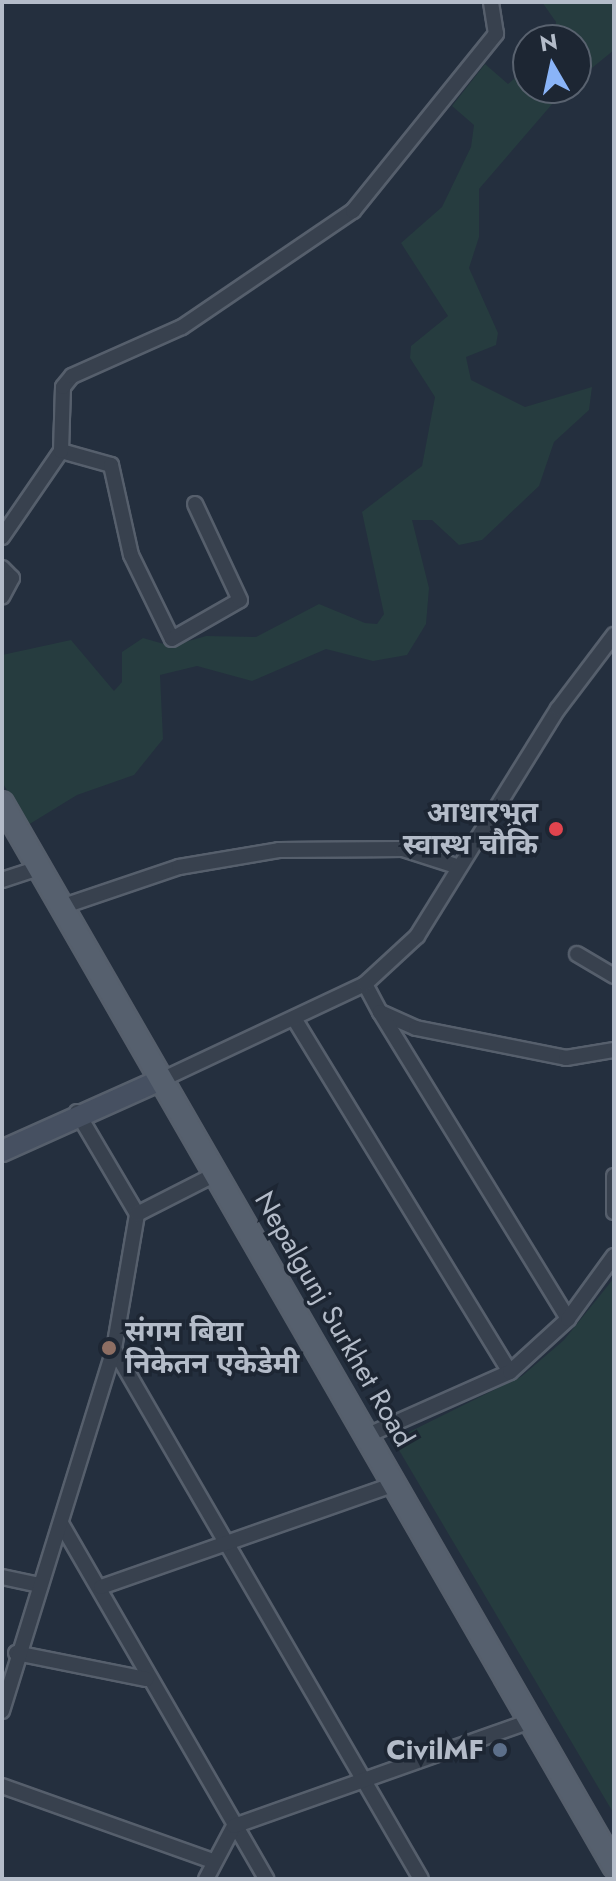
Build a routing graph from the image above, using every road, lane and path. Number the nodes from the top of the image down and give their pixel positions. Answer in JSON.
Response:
{"nodes":[{"id":1,"x":491,"y":2,"type":"edge"},
{"id":2,"x":61,"y":451,"type":"junction"},
{"id":3,"x":195,"y":504,"type":"dead end"},
{"id":4,"x":2,"y":537,"type":"edge"},
{"id":5,"x":2,"y":568,"type":"edge"},
{"id":6,"x":2,"y":597,"type":"edge"},
{"id":7,"x":614,"y":635,"type":"edge"},
{"id":8,"x":2,"y":803,"type":"edge"},
{"id":9,"x":459,"y":867,"type":"junction"},
{"id":10,"x":39,"y":868,"type":"junction"},
{"id":11,"x":2,"y":880,"type":"edge"},
{"id":12,"x":61,"y":907,"type":"junction"},
{"id":13,"x":577,"y":954,"type":"dead end"},
{"id":14,"x":614,"y":976,"type":"edge"},
{"id":15,"x":365,"y":984,"type":"junction"},
{"id":16,"x":380,"y":1012,"type":"junction"},
{"id":17,"x":295,"y":1020,"type":"junction"},
{"id":18,"x":614,"y":1050,"type":"edge"},
{"id":19,"x":161,"y":1080,"type":"junction"},
{"id":20,"x":77,"y":1112,"type":"junction"},
{"id":21,"x":2,"y":1151,"type":"edge"},
{"id":22,"x":216,"y":1174,"type":"junction"},
{"id":23,"x":614,"y":1176,"type":"edge"},
{"id":24,"x":614,"y":1212,"type":"edge"},
{"id":25,"x":137,"y":1214,"type":"junction"},
{"id":26,"x":614,"y":1256,"type":"edge"},
{"id":27,"x":568,"y":1319,"type":"junction"},
{"id":28,"x":114,"y":1349,"type":"junction"},
{"id":29,"x":510,"y":1372,"type":"junction"},
{"id":30,"x":368,"y":1435,"type":"junction"},
{"id":31,"x":395,"y":1484,"type":"junction"},
{"id":32,"x":62,"y":1525,"type":"junction"},
{"id":33,"x":226,"y":1540,"type":"junction"},
{"id":34,"x":2,"y":1577,"type":"edge"},
{"id":35,"x":40,"y":1585,"type":"junction"},
{"id":36,"x":101,"y":1587,"type":"junction"},
{"id":37,"x":16,"y":1653,"type":"junction"},
{"id":38,"x":146,"y":1679,"type":"junction"},
{"id":39,"x":2,"y":1711,"type":"edge"},
{"id":40,"x":531,"y":1721,"type":"junction"},
{"id":41,"x":358,"y":1780,"type":"junction"},
{"id":42,"x":2,"y":1786,"type":"edge"},
{"id":43,"x":234,"y":1826,"type":"junction"},
{"id":44,"x":213,"y":1861,"type":"junction"},
{"id":45,"x":614,"y":1866,"type":"edge"},
{"id":46,"x":206,"y":1879,"type":"edge"},
{"id":47,"x":266,"y":1879,"type":"edge"},
{"id":48,"x":421,"y":1879,"type":"edge"}],
"edges":[{"from":1,"to":2,"type":"street"},
{"from":2,"to":3,"type":"street"},
{"from":2,"to":4,"type":"street"},
{"from":5,"to":6,"type":"street"},
{"from":7,"to":9,"type":"street"},
{"from":8,"to":10,"type":"main road","name":"Nepalgunj Surkhet Road"},
{"from":9,"to":12,"type":"street"},
{"from":9,"to":15,"type":"street"},
{"from":10,"to":11,"type":"street"},
{"from":10,"to":12,"type":"main road","name":"Nepalgunj Surkhet Road"},
{"from":12,"to":19,"type":"main road","name":"Nepalgunj Surkhet Road"},
{"from":13,"to":14,"type":"street"},
{"from":15,"to":16,"type":"street"},
{"from":15,"to":17,"type":"street"},
{"from":16,"to":18,"type":"street"},
{"from":16,"to":27,"type":"street"},
{"from":17,"to":19,"type":"street"},
{"from":17,"to":29,"type":"street"},
{"from":19,"to":20,"type":"street"},
{"from":19,"to":22,"type":"main road","name":"Nepalgunj Surkhet Road"},
{"from":20,"to":21,"type":"street"},
{"from":20,"to":25,"type":"street"},
{"from":22,"to":25,"type":"street"},
{"from":22,"to":30,"type":"main road","name":"Nepalgunj Surkhet Road"},
{"from":23,"to":24,"type":"street"},
{"from":25,"to":28,"type":"street"},
{"from":26,"to":27,"type":"street"},
{"from":27,"to":29,"type":"street"},
{"from":28,"to":32,"type":"street"},
{"from":28,"to":33,"type":"street"},
{"from":29,"to":30,"type":"street"},
{"from":30,"to":31,"type":"main road","name":"Nepalgunj Surkhet Road"},
{"from":31,"to":33,"type":"street"},
{"from":31,"to":40,"type":"main road","name":"Nepalgunj Surkhet Road"},
{"from":32,"to":35,"type":"street"},
{"from":32,"to":36,"type":"street"},
{"from":33,"to":36,"type":"street"},
{"from":33,"to":41,"type":"street"},
{"from":34,"to":35,"type":"street"},
{"from":35,"to":37,"type":"street"},
{"from":36,"to":38,"type":"street"},
{"from":37,"to":38,"type":"street"},
{"from":37,"to":39,"type":"street"},
{"from":38,"to":43,"type":"street"},
{"from":40,"to":41,"type":"street"},
{"from":40,"to":45,"type":"main road","name":"Nepalgunj Surkhet Road"},
{"from":41,"to":43,"type":"street"},
{"from":41,"to":48,"type":"street"},
{"from":42,"to":44,"type":"street"},
{"from":43,"to":44,"type":"street"},
{"from":43,"to":47,"type":"street"},
{"from":44,"to":46,"type":"street"}]}
